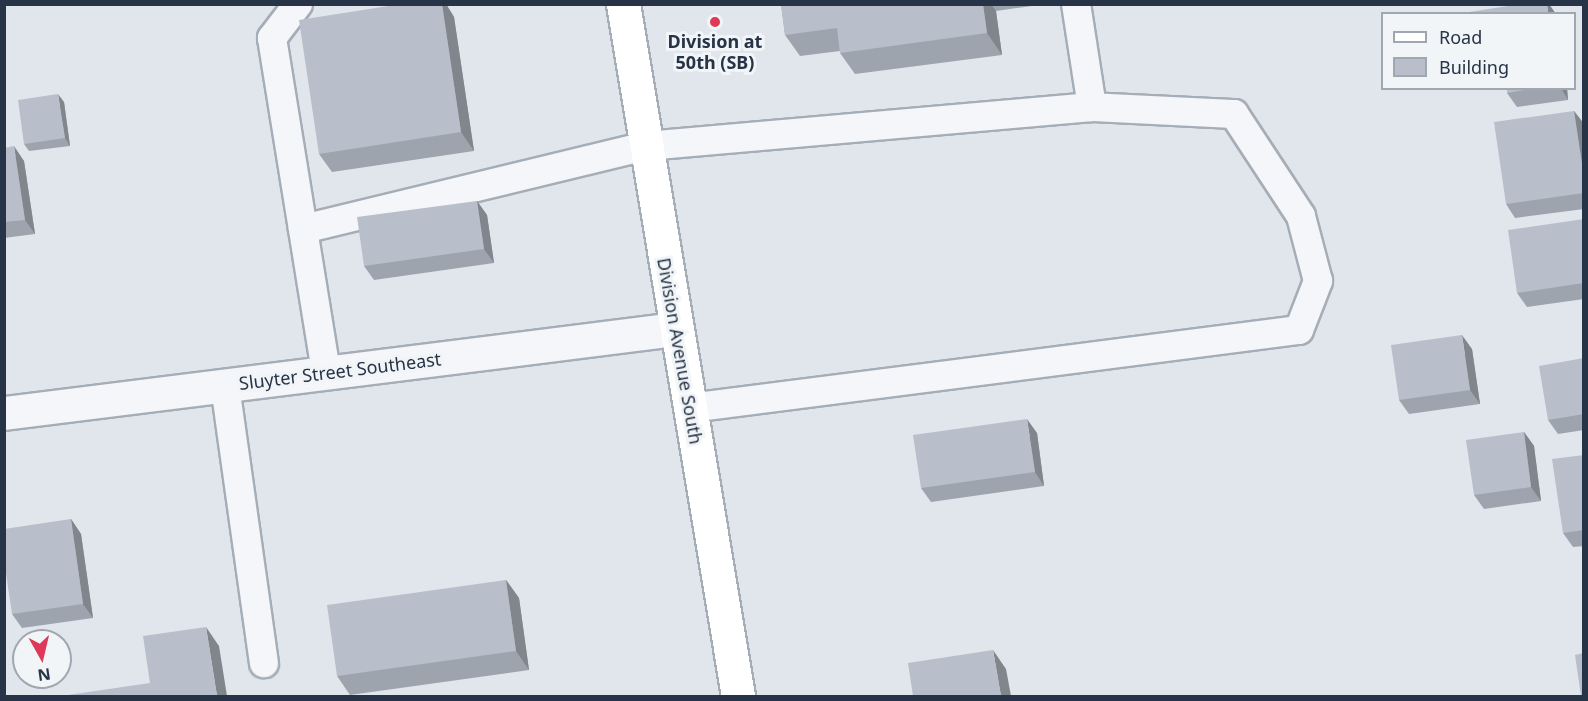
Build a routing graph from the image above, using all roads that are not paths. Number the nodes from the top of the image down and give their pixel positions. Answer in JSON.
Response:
{"nodes":[{"id":1,"x":298,"y":4,"type":"edge"},
{"id":2,"x":623,"y":4,"type":"edge"},
{"id":3,"x":1076,"y":4,"type":"edge"},
{"id":4,"x":1092,"y":107,"type":"junction"},
{"id":5,"x":646,"y":146,"type":"junction"},
{"id":6,"x":303,"y":229,"type":"junction"},
{"id":7,"x":676,"y":329,"type":"junction"},
{"id":8,"x":326,"y":373,"type":"junction"},
{"id":9,"x":225,"y":386,"type":"junction"},
{"id":10,"x":690,"y":408,"type":"junction"},
{"id":11,"x":4,"y":413,"type":"edge"},
{"id":12,"x":264,"y":663,"type":"dead end"},
{"id":13,"x":738,"y":696,"type":"edge"}],
"edges":[{"from":1,"to":6,"type":"lane"},
{"from":2,"to":5,"type":"main road","name":"Division Avenue South"},
{"from":3,"to":4,"type":"lane"},
{"from":4,"to":5,"type":"lane"},
{"from":4,"to":10,"type":"lane"},
{"from":5,"to":6,"type":"lane"},
{"from":5,"to":7,"type":"main road","name":"Division Avenue South"},
{"from":6,"to":8,"type":"lane"},
{"from":7,"to":8,"type":"street","name":"Sluyter Street Southeast"},
{"from":7,"to":10,"type":"main road","name":"Division Avenue South"},
{"from":8,"to":9,"type":"street","name":"Sluyter Street Southeast"},
{"from":9,"to":11,"type":"street","name":"Sluyter Street Southeast"},
{"from":9,"to":12,"type":"lane"},
{"from":10,"to":13,"type":"main road","name":"Division Avenue South"}]}
